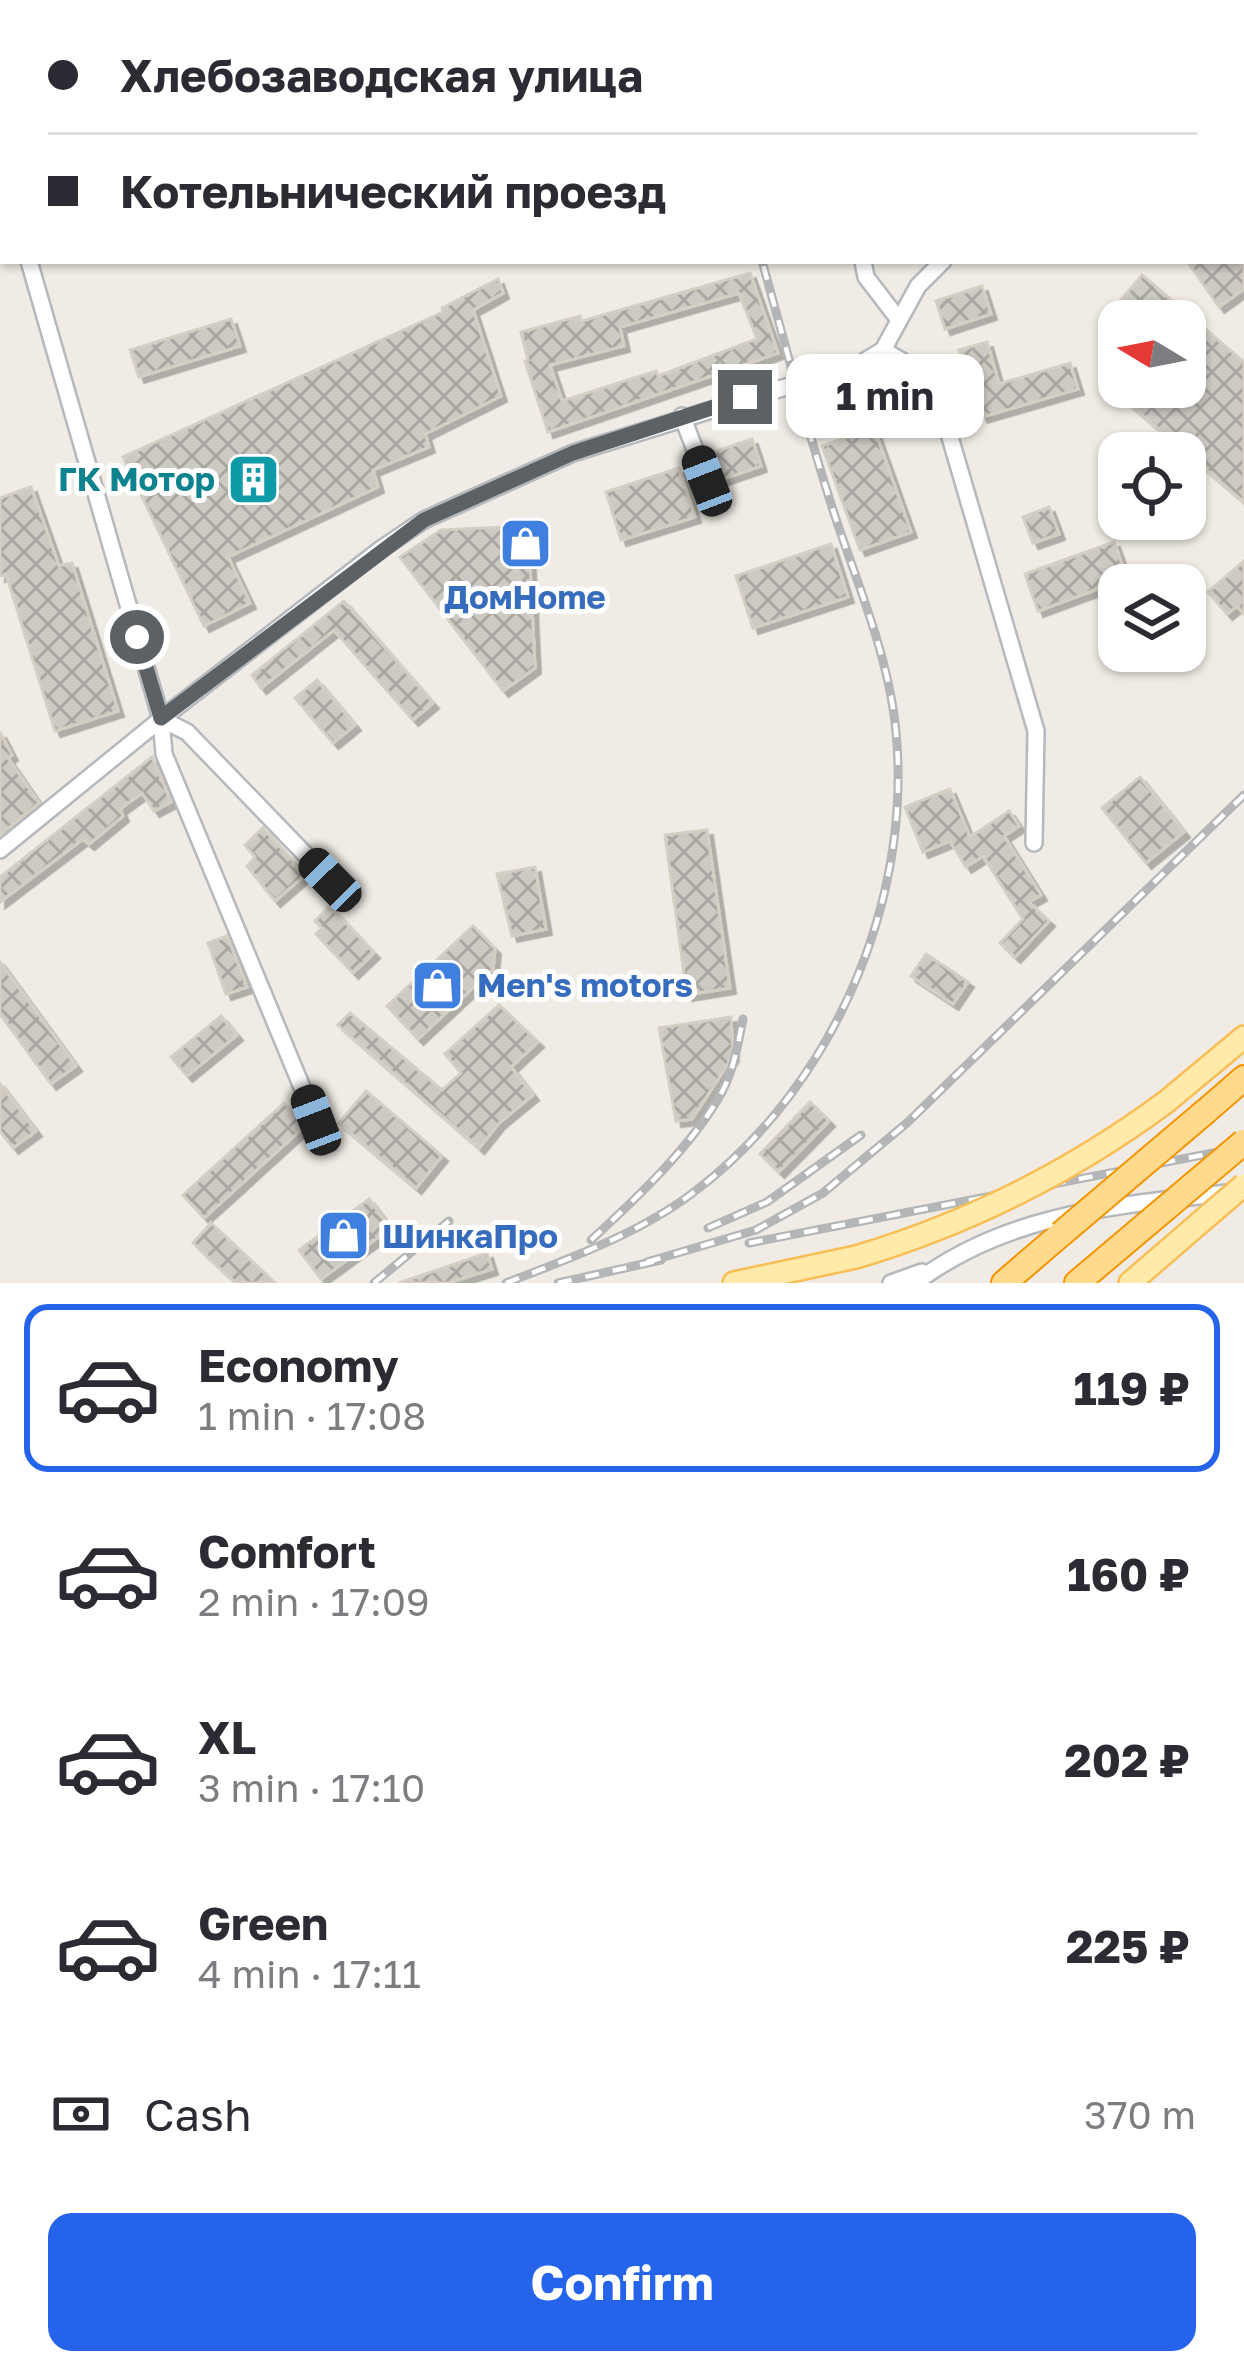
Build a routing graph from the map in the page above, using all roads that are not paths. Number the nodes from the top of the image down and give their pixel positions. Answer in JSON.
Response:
{"nodes":[{"id":1,"x":30,"y":264,"type":"edge"},
{"id":2,"x":863,"y":264,"type":"edge"},
{"id":3,"x":941,"y":264,"type":"edge"},
{"id":4,"x":898,"y":320,"type":"junction"},
{"id":5,"x":883,"y":350,"type":"junction"},
{"id":6,"x":682,"y":416,"type":"junction"},
{"id":7,"x":716,"y":504,"type":"dead end"},
{"id":8,"x":161,"y":718,"type":"junction"},
{"id":9,"x":1034,"y":842,"type":"dead end"},
{"id":10,"x":0,"y":850,"type":"edge"},
{"id":11,"x":330,"y":880,"type":"dead end"},
{"id":12,"x":1244,"y":1037,"type":"edge"},
{"id":13,"x":1244,"y":1078,"type":"edge"},
{"id":14,"x":316,"y":1120,"type":"dead end"},
{"id":15,"x":1244,"y":1142,"type":"edge"},
{"id":16,"x":1244,"y":1188,"type":"edge"},
{"id":17,"x":937,"y":1267,"type":"junction"},
{"id":18,"x":734,"y":1283,"type":"edge"},
{"id":19,"x":890,"y":1283,"type":"edge"},
{"id":20,"x":915,"y":1283,"type":"edge"},
{"id":21,"x":1004,"y":1283,"type":"edge"},
{"id":22,"x":1077,"y":1283,"type":"edge"},
{"id":23,"x":1130,"y":1283,"type":"edge"}],
"edges":[{"from":1,"to":8,"type":"street"},
{"from":2,"to":4,"type":"street"},
{"from":3,"to":4,"type":"street"},
{"from":4,"to":5,"type":"street"},
{"from":5,"to":6,"type":"street"},
{"from":5,"to":9,"type":"street"},
{"from":6,"to":7,"type":"street"},
{"from":6,"to":8,"type":"street"},
{"from":8,"to":10,"type":"street"},
{"from":8,"to":11,"type":"street"},
{"from":8,"to":14,"type":"street"},
{"from":12,"to":18,"type":"main road","bridge":true},
{"from":13,"to":21,"type":"highway","bridge":true},
{"from":15,"to":22,"type":"highway","bridge":true},
{"from":16,"to":17,"type":"street"},
{"from":16,"to":23,"type":"main road","bridge":true},
{"from":17,"to":19,"type":"street"},
{"from":17,"to":20,"type":"street"}]}
